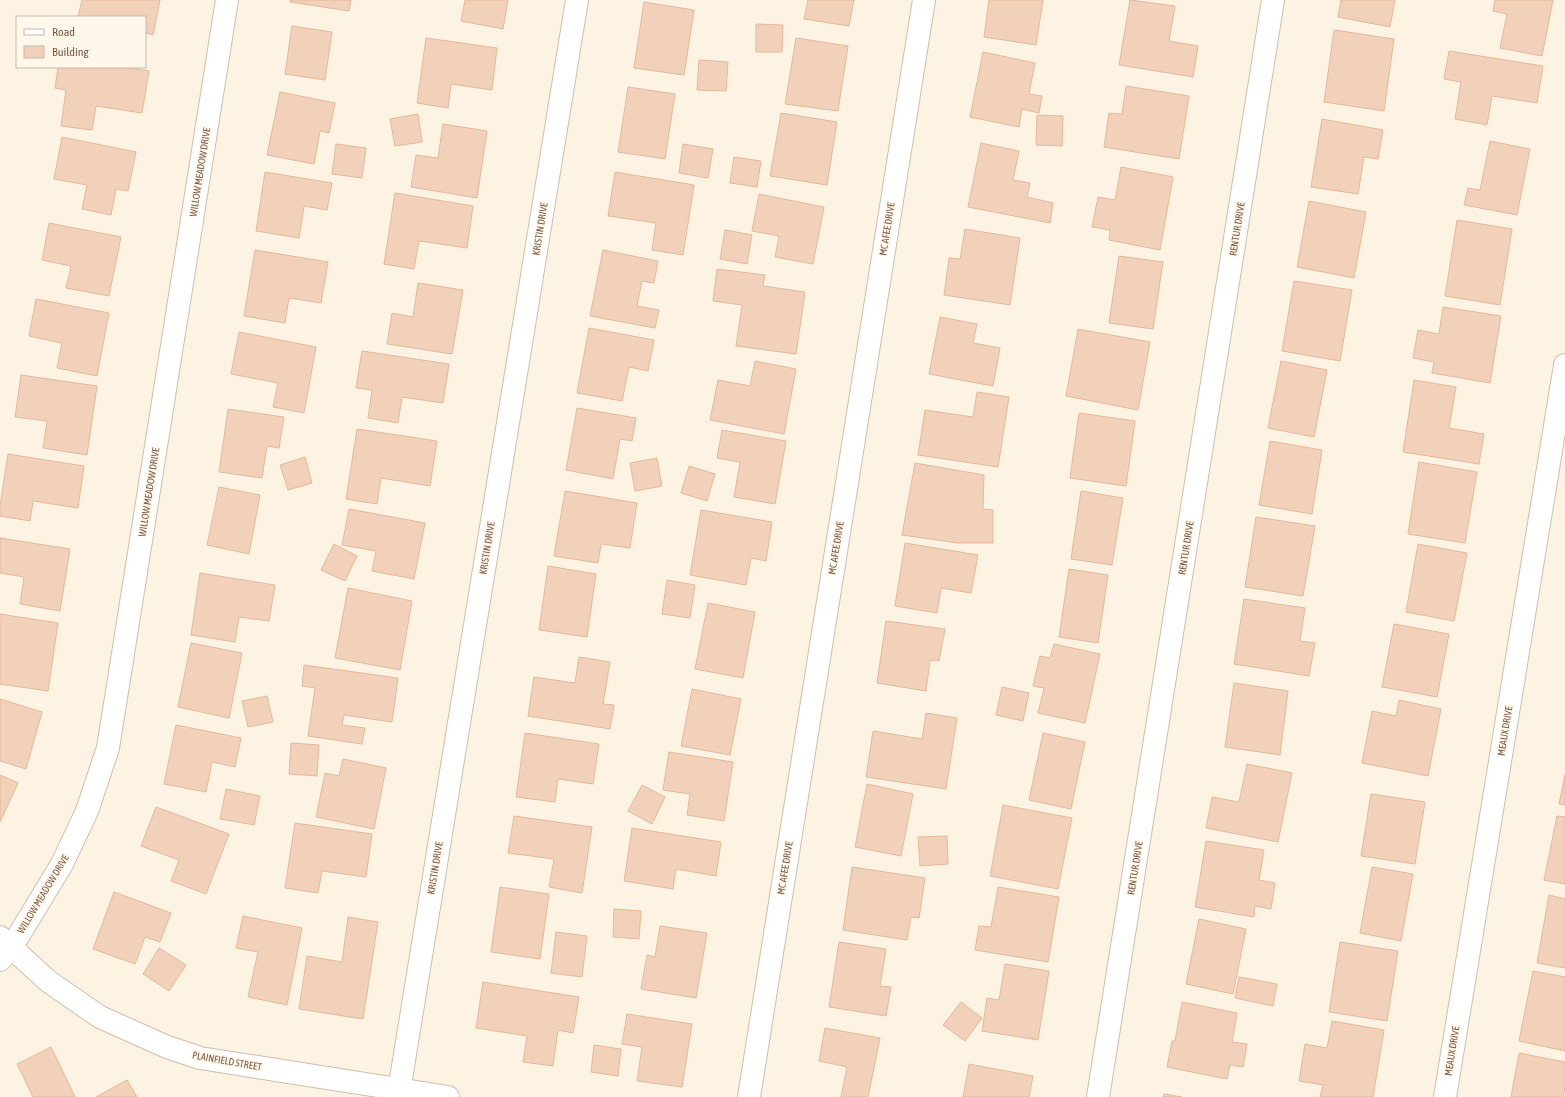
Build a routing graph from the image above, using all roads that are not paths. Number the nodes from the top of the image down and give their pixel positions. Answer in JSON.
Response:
{"nodes":[{"id":1,"x":227,"y":0,"type":"edge"},
{"id":2,"x":577,"y":0,"type":"edge"},
{"id":3,"x":924,"y":0,"type":"edge"},
{"id":4,"x":1274,"y":0,"type":"edge"},
{"id":5,"x":1565,"y":365,"type":"edge"},
{"id":6,"x":4,"y":948,"type":"edge"},
{"id":7,"x":398,"y":1093,"type":"edge"},
{"id":8,"x":448,"y":1097,"type":"edge"},
{"id":9,"x":749,"y":1097,"type":"edge"},
{"id":10,"x":1098,"y":1097,"type":"edge"},
{"id":11,"x":1445,"y":1097,"type":"edge"}],
"edges":[{"from":1,"to":6,"type":"street","name":"WILLOW MEADOW DRIVE"},
{"from":2,"to":7,"type":"street","name":"KRISTIN DRIVE"},
{"from":3,"to":9,"type":"street","name":"MC AFEE DRIVE"},
{"from":4,"to":10,"type":"street","name":"RENTUR DRIVE"},
{"from":5,"to":11,"type":"street","name":"MEAUX DRIVE"},
{"from":6,"to":7,"type":"street","name":"PLAINFIELD STREET"},
{"from":7,"to":8,"type":"street","name":"PLAINFIELD STREET"}]}
